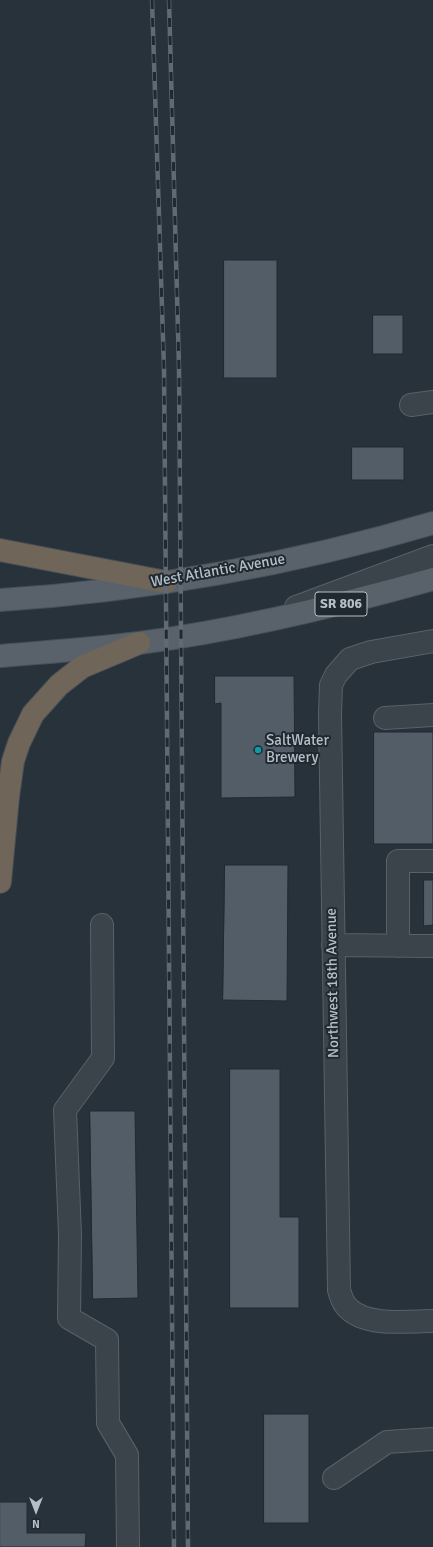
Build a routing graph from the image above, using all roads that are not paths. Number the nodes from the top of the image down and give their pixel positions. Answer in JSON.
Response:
{"nodes":[{"id":1,"x":433,"y":402,"type":"edge"},
{"id":2,"x":411,"y":405,"type":"dead end"},
{"id":3,"x":433,"y":523,"type":"edge"},
{"id":4,"x":0,"y":550,"type":"edge"},
{"id":5,"x":433,"y":556,"type":"edge"},
{"id":6,"x":433,"y":579,"type":"edge"},
{"id":7,"x":166,"y":582,"type":"junction"},
{"id":8,"x":0,"y":600,"type":"edge"},
{"id":9,"x":248,"y":624,"type":"junction"},
{"id":10,"x":433,"y":641,"type":"edge"},
{"id":11,"x":140,"y":643,"type":"junction"},
{"id":12,"x":0,"y":656,"type":"edge"},
{"id":13,"x":433,"y":715,"type":"edge"},
{"id":14,"x":385,"y":718,"type":"dead end"},
{"id":15,"x":433,"y":861,"type":"edge"},
{"id":16,"x":0,"y":882,"type":"edge"},
{"id":17,"x":102,"y":925,"type":"dead end"},
{"id":18,"x":333,"y":945,"type":"junction"},
{"id":19,"x":398,"y":946,"type":"junction"},
{"id":20,"x":433,"y":946,"type":"edge"},
{"id":21,"x":433,"y":1321,"type":"edge"},
{"id":22,"x":433,"y":1439,"type":"edge"},
{"id":23,"x":334,"y":1478,"type":"dead end"},
{"id":24,"x":128,"y":1547,"type":"edge"}],
"edges":[{"from":1,"to":2,"type":"street"},
{"from":3,"to":7,"type":"main road","name":"West Atlantic Avenue"},
{"from":4,"to":7,"type":"highway"},
{"from":5,"to":9,"type":"street"},
{"from":6,"to":9,"type":"main road","number":"SR 806"},
{"from":7,"to":8,"type":"main road","name":"West Atlantic Avenue"},
{"from":9,"to":11,"type":"main road","number":"SR 806"},
{"from":10,"to":18,"type":"street","name":"Northwest 18th Avenue"},
{"from":11,"to":12,"type":"main road","number":"SR 806"},
{"from":11,"to":16,"type":"highway"},
{"from":13,"to":14,"type":"street"},
{"from":15,"to":19,"type":"street"},
{"from":17,"to":24,"type":"street"},
{"from":18,"to":19,"type":"street"},
{"from":18,"to":21,"type":"street","name":"Northwest 18th Avenue"},
{"from":19,"to":20,"type":"street"},
{"from":22,"to":23,"type":"street"}]}
